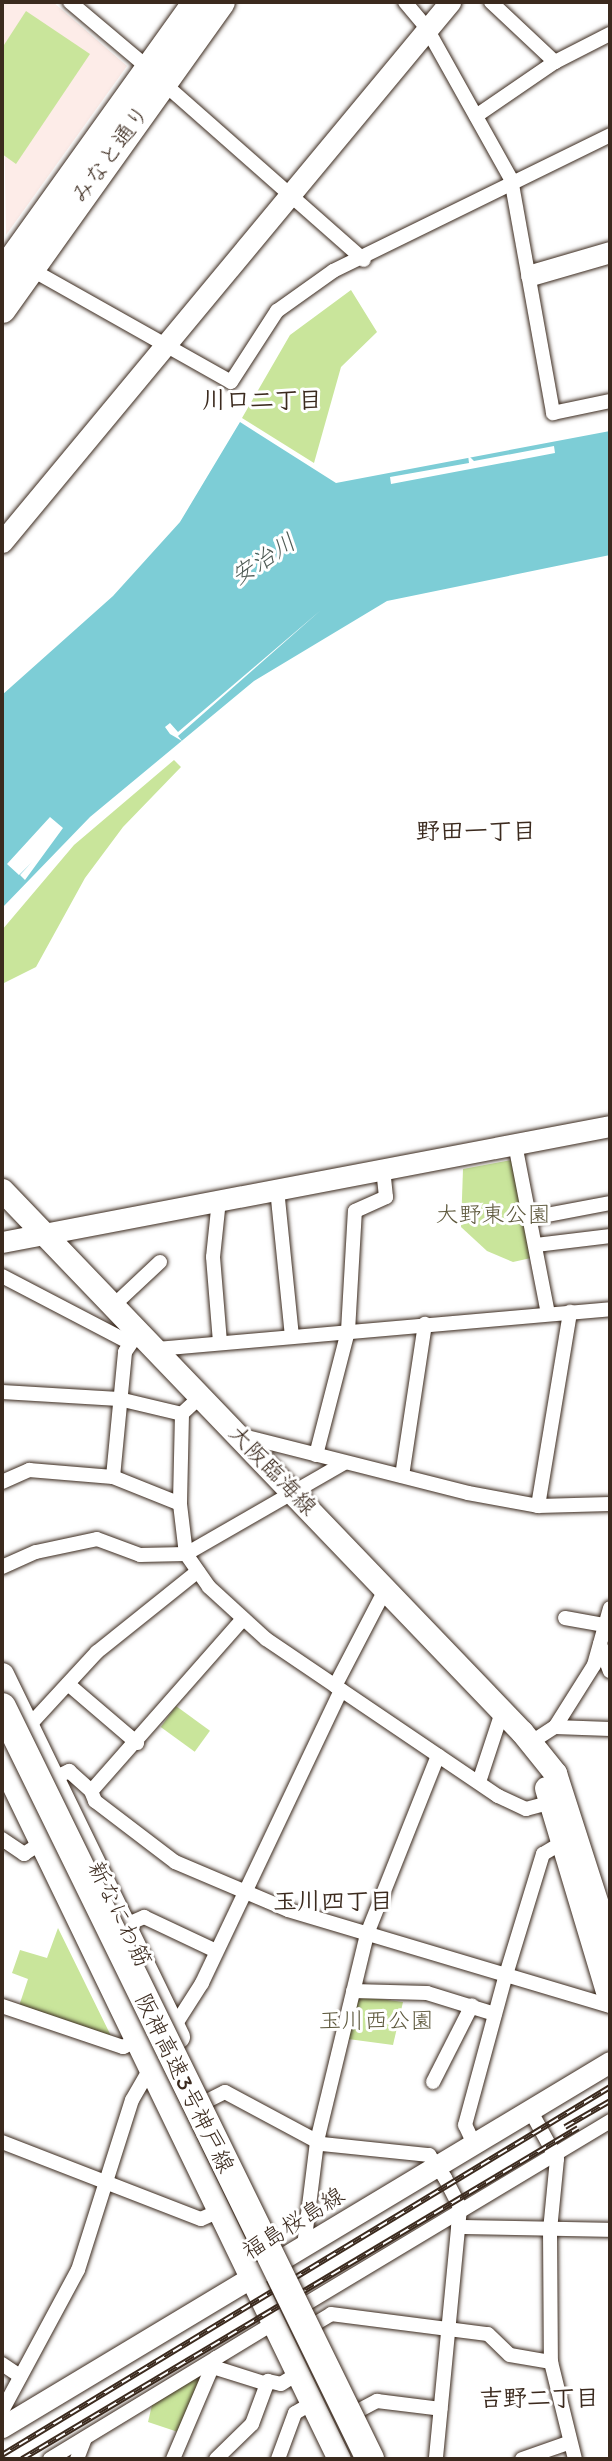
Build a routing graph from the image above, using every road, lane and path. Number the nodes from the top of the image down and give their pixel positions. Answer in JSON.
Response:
{"nodes":[{"id":1,"x":70,"y":2,"type":"edge"},
{"id":2,"x":197,"y":2,"type":"edge"},
{"id":3,"x":222,"y":2,"type":"edge"},
{"id":4,"x":405,"y":2,"type":"edge"},
{"id":5,"x":450,"y":2,"type":"edge"},
{"id":6,"x":491,"y":2,"type":"edge"},
{"id":7,"x":426,"y":27,"type":"junction"},
{"id":8,"x":610,"y":34,"type":"edge"},
{"id":9,"x":555,"y":62,"type":"junction"},
{"id":10,"x":155,"y":74,"type":"junction"},
{"id":11,"x":476,"y":116,"type":"junction"},
{"id":12,"x":610,"y":135,"type":"edge"},
{"id":13,"x":511,"y":180,"type":"junction"},
{"id":14,"x":293,"y":191,"type":"junction"},
{"id":15,"x":610,"y":252,"type":"edge"},
{"id":16,"x":364,"y":260,"type":"junction"},
{"id":17,"x":11,"y":263,"type":"edge"},
{"id":18,"x":531,"y":275,"type":"junction"},
{"id":19,"x":2,"y":309,"type":"edge"},
{"id":20,"x":166,"y":344,"type":"junction"},
{"id":21,"x":610,"y":401,"type":"edge"},
{"id":22,"x":4,"y":537,"type":"edge"},
{"id":23,"x":610,"y":1126,"type":"edge"},
{"id":24,"x":515,"y":1144,"type":"junction"},
{"id":25,"x":383,"y":1169,"type":"junction"},
{"id":26,"x":2,"y":1189,"type":"edge"},
{"id":27,"x":277,"y":1189,"type":"junction"},
{"id":28,"x":219,"y":1200,"type":"junction"},
{"id":29,"x":610,"y":1202,"type":"edge"},
{"id":30,"x":531,"y":1218,"type":"junction"},
{"id":31,"x":44,"y":1233,"type":"junction"},
{"id":32,"x":610,"y":1236,"type":"edge"},
{"id":33,"x":2,"y":1242,"type":"edge"},
{"id":34,"x":536,"y":1245,"type":"junction"},
{"id":35,"x":160,"y":1262,"type":"dead end"},
{"id":36,"x":2,"y":1276,"type":"edge"},
{"id":37,"x":114,"y":1305,"type":"junction"},
{"id":38,"x":610,"y":1309,"type":"edge"},
{"id":39,"x":570,"y":1312,"type":"junction"},
{"id":40,"x":548,"y":1313,"type":"junction"},
{"id":41,"x":425,"y":1324,"type":"junction"},
{"id":42,"x":348,"y":1331,"type":"junction"},
{"id":43,"x":292,"y":1336,"type":"junction"},
{"id":44,"x":133,"y":1337,"type":"junction"},
{"id":45,"x":220,"y":1342,"type":"junction"},
{"id":46,"x":157,"y":1349,"type":"junction"},
{"id":47,"x":2,"y":1392,"type":"edge"},
{"id":48,"x":201,"y":1396,"type":"junction"},
{"id":49,"x":119,"y":1399,"type":"junction"},
{"id":50,"x":182,"y":1414,"type":"junction"},
{"id":51,"x":239,"y":1435,"type":"junction"},
{"id":52,"x":316,"y":1455,"type":"junction"},
{"id":53,"x":344,"y":1463,"type":"junction"},
{"id":54,"x":402,"y":1476,"type":"junction"},
{"id":55,"x":113,"y":1477,"type":"junction"},
{"id":56,"x":2,"y":1482,"type":"edge"},
{"id":57,"x":294,"y":1491,"type":"junction"},
{"id":58,"x":180,"y":1504,"type":"junction"},
{"id":59,"x":610,"y":1504,"type":"edge"},
{"id":60,"x":538,"y":1506,"type":"junction"},
{"id":61,"x":186,"y":1553,"type":"junction"},
{"id":62,"x":2,"y":1567,"type":"edge"},
{"id":63,"x":198,"y":1571,"type":"junction"},
{"id":64,"x":386,"y":1588,"type":"junction"},
{"id":65,"x":610,"y":1608,"type":"edge"},
{"id":66,"x":565,"y":1618,"type":"dead end"},
{"id":67,"x":242,"y":1620,"type":"junction"},
{"id":68,"x":608,"y":1626,"type":"edge"},
{"id":69,"x":600,"y":1644,"type":"junction"},
{"id":70,"x":610,"y":1671,"type":"edge"},
{"id":71,"x":2,"y":1674,"type":"edge"},
{"id":72,"x":68,"y":1684,"type":"junction"},
{"id":73,"x":338,"y":1688,"type":"junction"},
{"id":74,"x":2,"y":1707,"type":"edge"},
{"id":75,"x":503,"y":1709,"type":"junction"},
{"id":76,"x":27,"y":1725,"type":"junction"},
{"id":77,"x":555,"y":1727,"type":"junction"},
{"id":78,"x":610,"y":1729,"type":"edge"},
{"id":79,"x":137,"y":1743,"type":"junction"},
{"id":80,"x":2,"y":1744,"type":"edge"},
{"id":81,"x":533,"y":1749,"type":"junction"},
{"id":82,"x":2,"y":1755,"type":"edge"},
{"id":83,"x":438,"y":1756,"type":"junction"},
{"id":84,"x":2,"y":1762,"type":"edge"},
{"id":85,"x":54,"y":1778,"type":"junction"},
{"id":86,"x":479,"y":1782,"type":"junction"},
{"id":87,"x":90,"y":1793,"type":"junction"},
{"id":88,"x":551,"y":1802,"type":"junction"},
{"id":89,"x":2,"y":1839,"type":"edge"},
{"id":90,"x":41,"y":1843,"type":"junction"},
{"id":91,"x":561,"y":1843,"type":"junction"},
{"id":92,"x":243,"y":1891,"type":"junction"},
{"id":93,"x":126,"y":1925,"type":"junction"},
{"id":94,"x":367,"y":1934,"type":"junction"},
{"id":95,"x":609,"y":1936,"type":"edge"},
{"id":96,"x":216,"y":1951,"type":"junction"},
{"id":97,"x":505,"y":1978,"type":"junction"},
{"id":98,"x":353,"y":1991,"type":"junction"},
{"id":99,"x":610,"y":2004,"type":"edge"},
{"id":100,"x":472,"y":2005,"type":"junction"},
{"id":101,"x":2,"y":2006,"type":"edge"},
{"id":102,"x":495,"y":2014,"type":"junction"},
{"id":103,"x":174,"y":2027,"type":"junction"},
{"id":104,"x":134,"y":2042,"type":"junction"},
{"id":105,"x":610,"y":2062,"type":"edge"},
{"id":106,"x":148,"y":2072,"type":"junction"},
{"id":107,"x":433,"y":2082,"type":"dead end"},
{"id":108,"x":207,"y":2101,"type":"junction"},
{"id":109,"x":530,"y":2110,"type":"junction"},
{"id":110,"x":610,"y":2121,"type":"edge"},
{"id":111,"x":317,"y":2141,"type":"junction"},
{"id":112,"x":2,"y":2142,"type":"edge"},
{"id":113,"x":474,"y":2144,"type":"junction"},
{"id":114,"x":556,"y":2151,"type":"junction"},
{"id":115,"x":437,"y":2166,"type":"junction"},
{"id":116,"x":108,"y":2184,"type":"junction"},
{"id":117,"x":460,"y":2208,"type":"junction"},
{"id":118,"x":217,"y":2212,"type":"junction"},
{"id":119,"x":458,"y":2227,"type":"junction"},
{"id":120,"x":550,"y":2230,"type":"junction"},
{"id":121,"x":610,"y":2230,"type":"edge"},
{"id":122,"x":304,"y":2246,"type":"junction"},
{"id":123,"x":282,"y":2260,"type":"junction"},
{"id":124,"x":250,"y":2281,"type":"junction"},
{"id":125,"x":309,"y":2315,"type":"junction"},
{"id":126,"x":272,"y":2324,"type":"junction"},
{"id":127,"x":447,"y":2329,"type":"junction"},
{"id":128,"x":215,"y":2362,"type":"junction"},
{"id":129,"x":551,"y":2362,"type":"junction"},
{"id":130,"x":2,"y":2364,"type":"edge"},
{"id":131,"x":297,"y":2374,"type":"junction"},
{"id":132,"x":20,"y":2376,"type":"junction"},
{"id":133,"x":267,"y":2384,"type":"junction"},
{"id":134,"x":312,"y":2403,"type":"junction"},
{"id":135,"x":441,"y":2409,"type":"junction"},
{"id":136,"x":2,"y":2411,"type":"edge"},
{"id":137,"x":356,"y":2412,"type":"junction"},
{"id":138,"x":2,"y":2427,"type":"edge"},
{"id":139,"x":85,"y":2438,"type":"junction"},
{"id":140,"x":572,"y":2449,"type":"edge"},
{"id":141,"x":50,"y":2459,"type":"edge"},
{"id":142,"x":77,"y":2459,"type":"edge"},
{"id":143,"x":173,"y":2459,"type":"edge"},
{"id":144,"x":216,"y":2459,"type":"edge"},
{"id":145,"x":278,"y":2459,"type":"edge"},
{"id":146,"x":340,"y":2459,"type":"edge"},
{"id":147,"x":350,"y":2459,"type":"edge"},
{"id":148,"x":370,"y":2459,"type":"edge"},
{"id":149,"x":378,"y":2459,"type":"edge"},
{"id":150,"x":436,"y":2459,"type":"edge"},
{"id":151,"x":522,"y":2459,"type":"edge"}],
"edges":[{"from":1,"to":10,"type":"street"},
{"from":2,"to":10,"type":"highway","name":"みなと通り"},
{"from":3,"to":10,"type":"highway","name":"みなと通り"},
{"from":4,"to":7,"type":"street"},
{"from":5,"to":7,"type":"street"},
{"from":6,"to":9,"type":"street"},
{"from":7,"to":11,"type":"street"},
{"from":7,"to":14,"type":"street"},
{"from":8,"to":9,"type":"street"},
{"from":9,"to":11,"type":"street"},
{"from":10,"to":14,"type":"street"},
{"from":10,"to":17,"type":"highway","name":"みなと通り"},
{"from":11,"to":13,"type":"street"},
{"from":12,"to":13,"type":"street"},
{"from":13,"to":16,"type":"street"},
{"from":13,"to":18,"type":"street"},
{"from":14,"to":16,"type":"street"},
{"from":14,"to":20,"type":"street"},
{"from":15,"to":18,"type":"street"},
{"from":16,"to":20,"type":"street"},
{"from":17,"to":19,"type":"highway","name":"みなと通り"},
{"from":17,"to":20,"type":"street"},
{"from":18,"to":21,"type":"street"},
{"from":20,"to":22,"type":"street"},
{"from":23,"to":24,"type":"street"},
{"from":24,"to":25,"type":"street"},
{"from":24,"to":30,"type":"street"},
{"from":25,"to":27,"type":"street"},
{"from":25,"to":42,"type":"street"},
{"from":26,"to":31,"type":"main road","name":"大阪臨海線"},
{"from":27,"to":28,"type":"street"},
{"from":27,"to":43,"type":"street"},
{"from":28,"to":31,"type":"street"},
{"from":28,"to":45,"type":"street"},
{"from":29,"to":30,"type":"street"},
{"from":30,"to":34,"type":"street"},
{"from":31,"to":33,"type":"street"},
{"from":31,"to":37,"type":"main road","name":"大阪臨海線"},
{"from":32,"to":34,"type":"street"},
{"from":34,"to":40,"type":"street"},
{"from":35,"to":37,"type":"street"},
{"from":36,"to":44,"type":"street"},
{"from":37,"to":44,"type":"main road","name":"大阪臨海線"},
{"from":38,"to":39,"type":"street"},
{"from":39,"to":40,"type":"street"},
{"from":39,"to":60,"type":"street"},
{"from":40,"to":41,"type":"street"},
{"from":41,"to":42,"type":"street"},
{"from":41,"to":54,"type":"street"},
{"from":42,"to":43,"type":"street"},
{"from":42,"to":52,"type":"street"},
{"from":43,"to":45,"type":"street"},
{"from":44,"to":46,"type":"main road","name":"大阪臨海線"},
{"from":44,"to":49,"type":"street"},
{"from":45,"to":46,"type":"street"},
{"from":46,"to":48,"type":"main road","name":"大阪臨海線"},
{"from":47,"to":49,"type":"street"},
{"from":48,"to":50,"type":"street"},
{"from":48,"to":51,"type":"main road","name":"大阪臨海線"},
{"from":49,"to":50,"type":"street"},
{"from":49,"to":55,"type":"street"},
{"from":50,"to":58,"type":"street"},
{"from":51,"to":52,"type":"street"},
{"from":51,"to":57,"type":"main road","name":"大阪臨海線"},
{"from":52,"to":53,"type":"street"},
{"from":53,"to":54,"type":"street"},
{"from":53,"to":57,"type":"street"},
{"from":54,"to":60,"type":"street"},
{"from":55,"to":56,"type":"street"},
{"from":55,"to":58,"type":"street"},
{"from":57,"to":61,"type":"street"},
{"from":57,"to":64,"type":"main road","name":"大阪臨海線"},
{"from":58,"to":61,"type":"street"},
{"from":59,"to":60,"type":"street"},
{"from":61,"to":62,"type":"street"},
{"from":61,"to":63,"type":"street"},
{"from":63,"to":67,"type":"street"},
{"from":63,"to":72,"type":"street"},
{"from":64,"to":73,"type":"street"},
{"from":64,"to":75,"type":"main road","name":"大阪臨海線"},
{"from":65,"to":68,"type":"street"},
{"from":66,"to":68,"type":"street"},
{"from":67,"to":73,"type":"street"},
{"from":67,"to":79,"type":"street"},
{"from":68,"to":69,"type":"street"},
{"from":69,"to":70,"type":"street"},
{"from":69,"to":77,"type":"street"},
{"from":71,"to":76,"type":"main road","name":"新なにわ筋"},
{"from":72,"to":76,"type":"street"},
{"from":72,"to":79,"type":"street"},
{"from":73,"to":83,"type":"street"},
{"from":73,"to":92,"type":"street"},
{"from":74,"to":148,"type":"highway","name":"阪神高速3号神戸線","bridge":true},
{"from":75,"to":81,"type":"main road","name":"大阪臨海線"},
{"from":75,"to":86,"type":"street"},
{"from":76,"to":82,"type":"street"},
{"from":76,"to":85,"type":"main road","name":"新なにわ筋"},
{"from":77,"to":78,"type":"street"},
{"from":77,"to":81,"type":"street"},
{"from":79,"to":87,"type":"street"},
{"from":80,"to":147,"type":"highway","name":"阪神高速3号神戸線"},
{"from":81,"to":88,"type":"main road","name":"大阪臨海線"},
{"from":81,"to":95,"type":"main road","name":"大阪臨海線"},
{"from":83,"to":86,"type":"street"},
{"from":83,"to":94,"type":"street"},
{"from":84,"to":90,"type":"main road","name":"新なにわ筋"},
{"from":85,"to":87,"type":"street"},
{"from":85,"to":93,"type":"main road","name":"新なにわ筋"},
{"from":86,"to":88,"type":"street"},
{"from":87,"to":92,"type":"street"},
{"from":88,"to":91,"type":"main road","name":"大阪臨海線"},
{"from":89,"to":90,"type":"street"},
{"from":90,"to":104,"type":"main road","name":"新なにわ筋"},
{"from":91,"to":97,"type":"street"},
{"from":91,"to":99,"type":"main road","name":"大阪臨海線"},
{"from":92,"to":94,"type":"street"},
{"from":92,"to":96,"type":"street"},
{"from":93,"to":96,"type":"street"},
{"from":93,"to":103,"type":"main road","name":"新なにわ筋"},
{"from":94,"to":97,"type":"street"},
{"from":94,"to":98,"type":"street"},
{"from":96,"to":103,"type":"street"},
{"from":97,"to":99,"type":"street"},
{"from":97,"to":102,"type":"street"},
{"from":98,"to":100,"type":"street"},
{"from":98,"to":111,"type":"street"},
{"from":100,"to":102,"type":"street"},
{"from":100,"to":107,"type":"street"},
{"from":101,"to":104,"type":"street"},
{"from":102,"to":113,"type":"street"},
{"from":103,"to":106,"type":"street"},
{"from":103,"to":108,"type":"main road","name":"新なにわ筋"},
{"from":104,"to":106,"type":"main road","name":"新なにわ筋"},
{"from":105,"to":109,"type":"street","name":"福島桜島線"},
{"from":106,"to":116,"type":"street"},
{"from":106,"to":118,"type":"main road","name":"新なにわ筋"},
{"from":108,"to":111,"type":"street"},
{"from":108,"to":123,"type":"main road","name":"新なにわ筋"},
{"from":109,"to":113,"type":"street","name":"福島桜島線"},
{"from":109,"to":114,"type":"street"},
{"from":110,"to":114,"type":"street"},
{"from":111,"to":115,"type":"street"},
{"from":111,"to":122,"type":"street"},
{"from":112,"to":116,"type":"street"},
{"from":113,"to":115,"type":"street","name":"福島桜島線"},
{"from":114,"to":117,"type":"street"},
{"from":114,"to":120,"type":"street"},
{"from":115,"to":117,"type":"street"},
{"from":115,"to":122,"type":"street","name":"福島桜島線"},
{"from":116,"to":118,"type":"street"},
{"from":116,"to":132,"type":"street"},
{"from":117,"to":119,"type":"street"},
{"from":117,"to":125,"type":"street"},
{"from":118,"to":124,"type":"main road","name":"新なにわ筋"},
{"from":119,"to":120,"type":"street"},
{"from":119,"to":127,"type":"street"},
{"from":120,"to":121,"type":"street"},
{"from":120,"to":129,"type":"street"},
{"from":122,"to":123,"type":"street","name":"福島桜島線"},
{"from":123,"to":124,"type":"street","name":"福島桜島線"},
{"from":123,"to":125,"type":"main road","name":"新なにわ筋"},
{"from":124,"to":126,"type":"main road","name":"新なにわ筋"},
{"from":124,"to":138,"type":"street","name":"福島桜島線"},
{"from":125,"to":127,"type":"street"},
{"from":125,"to":137,"type":"main road","name":"新なにわ筋"},
{"from":126,"to":128,"type":"street"},
{"from":126,"to":131,"type":"main road","name":"新なにわ筋"},
{"from":127,"to":129,"type":"street"},
{"from":127,"to":135,"type":"street"},
{"from":128,"to":133,"type":"street"},
{"from":128,"to":139,"type":"street"},
{"from":128,"to":143,"type":"street"},
{"from":129,"to":140,"type":"street"},
{"from":130,"to":132,"type":"street"},
{"from":131,"to":133,"type":"street"},
{"from":131,"to":134,"type":"main road","name":"新なにわ筋"},
{"from":132,"to":136,"type":"street"},
{"from":133,"to":144,"type":"street"},
{"from":134,"to":145,"type":"street"},
{"from":134,"to":146,"type":"main road","name":"新なにわ筋"},
{"from":135,"to":137,"type":"street"},
{"from":135,"to":150,"type":"street"},
{"from":137,"to":149,"type":"main road","name":"新なにわ筋"},
{"from":139,"to":141,"type":"street"},
{"from":139,"to":142,"type":"street"},
{"from":140,"to":151,"type":"street"}]}
